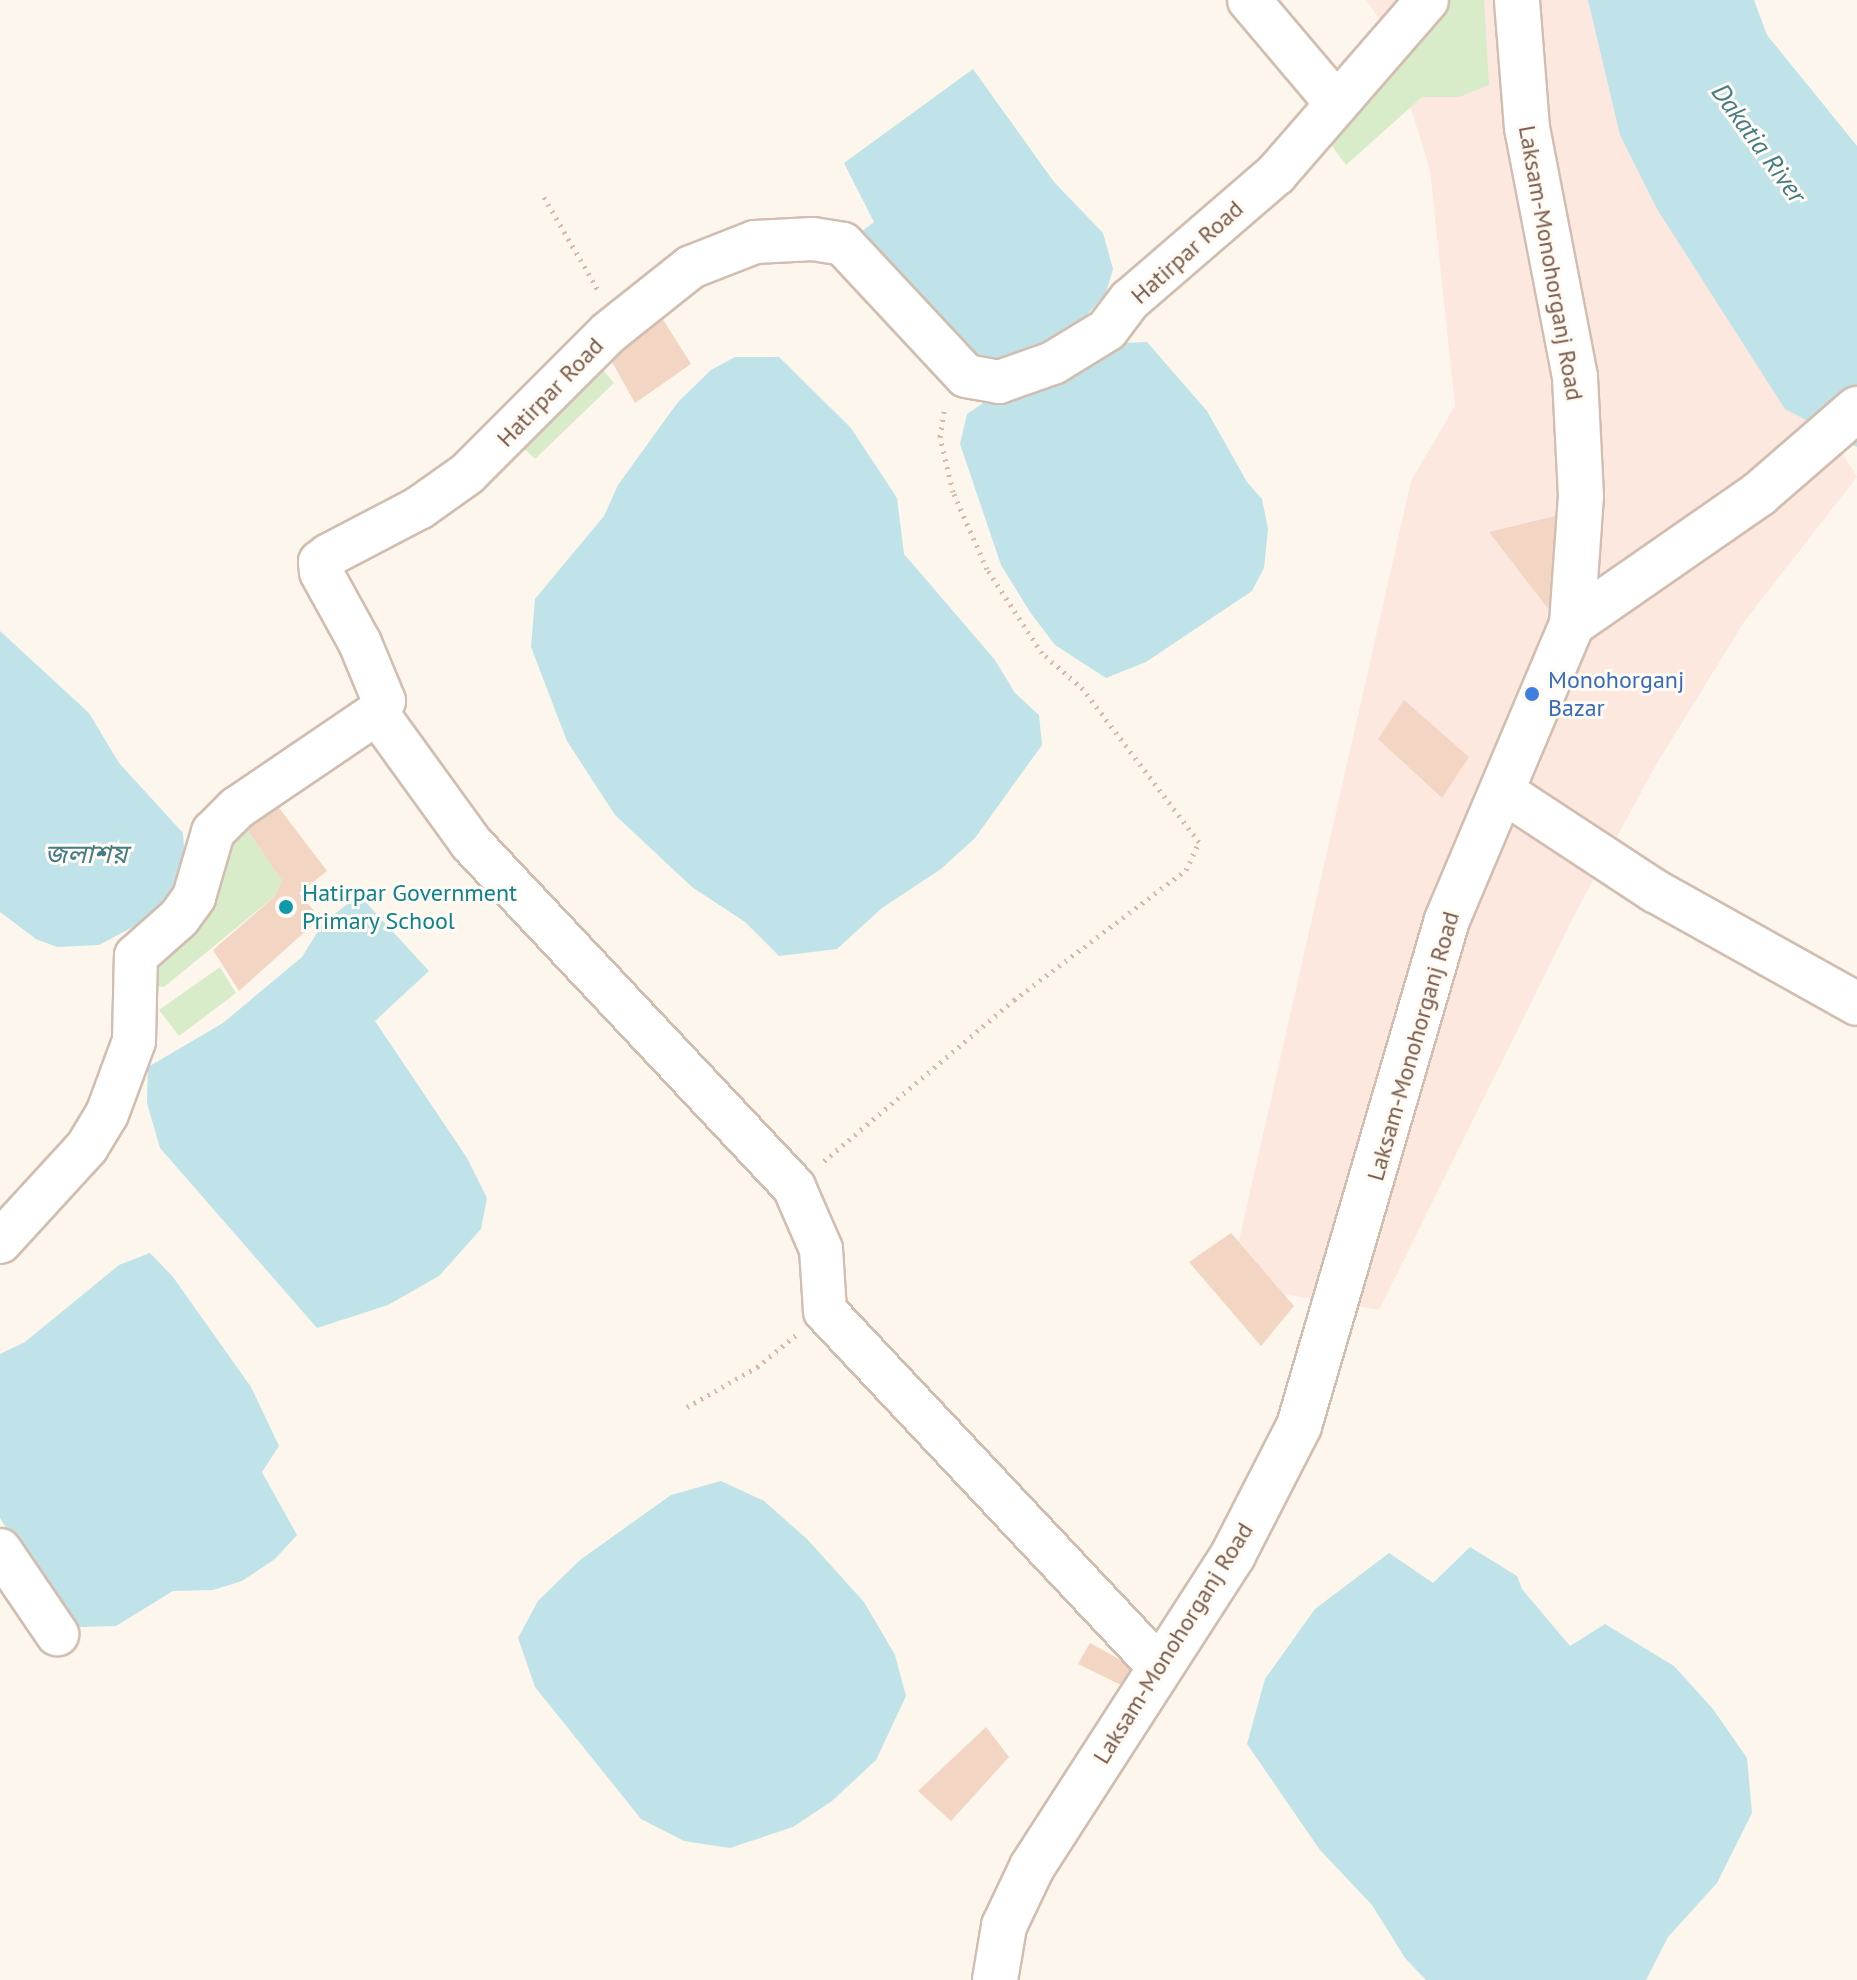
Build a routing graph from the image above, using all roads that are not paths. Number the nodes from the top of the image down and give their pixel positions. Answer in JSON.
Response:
{"nodes":[{"id":1,"x":1249,"y":0,"type":"edge"},
{"id":2,"x":1427,"y":0,"type":"edge"},
{"id":3,"x":1517,"y":0,"type":"edge"},
{"id":4,"x":1337,"y":104,"type":"junction"},
{"id":5,"x":1857,"y":409,"type":"edge"},
{"id":6,"x":1572,"y":624,"type":"junction"},
{"id":7,"x":377,"y":713,"type":"junction"},
{"id":8,"x":1504,"y":792,"type":"junction"},
{"id":9,"x":1857,"y":1004,"type":"edge"},
{"id":10,"x":0,"y":1242,"type":"edge"},
{"id":11,"x":0,"y":1550,"type":"edge"},
{"id":12,"x":57,"y":1634,"type":"dead end"},
{"id":13,"x":1159,"y":1667,"type":"junction"},
{"id":14,"x":995,"y":1980,"type":"edge"}],
"edges":[{"from":1,"to":4,"type":"street"},
{"from":2,"to":4,"type":"street","name":"Hatirpar Road"},
{"from":3,"to":6,"type":"street","name":"Laksam-Monohorganj Road"},
{"from":4,"to":7,"type":"street","name":"Hatirpar Road"},
{"from":5,"to":6,"type":"street"},
{"from":6,"to":8,"type":"street","name":"Laksam-Monohorganj Road"},
{"from":7,"to":10,"type":"street"},
{"from":7,"to":13,"type":"street"},
{"from":8,"to":9,"type":"street"},
{"from":8,"to":13,"type":"street","name":"Laksam-Monohorganj Road"},
{"from":11,"to":12,"type":"street"},
{"from":13,"to":14,"type":"street","name":"Laksam-Monohorganj Road"}]}
